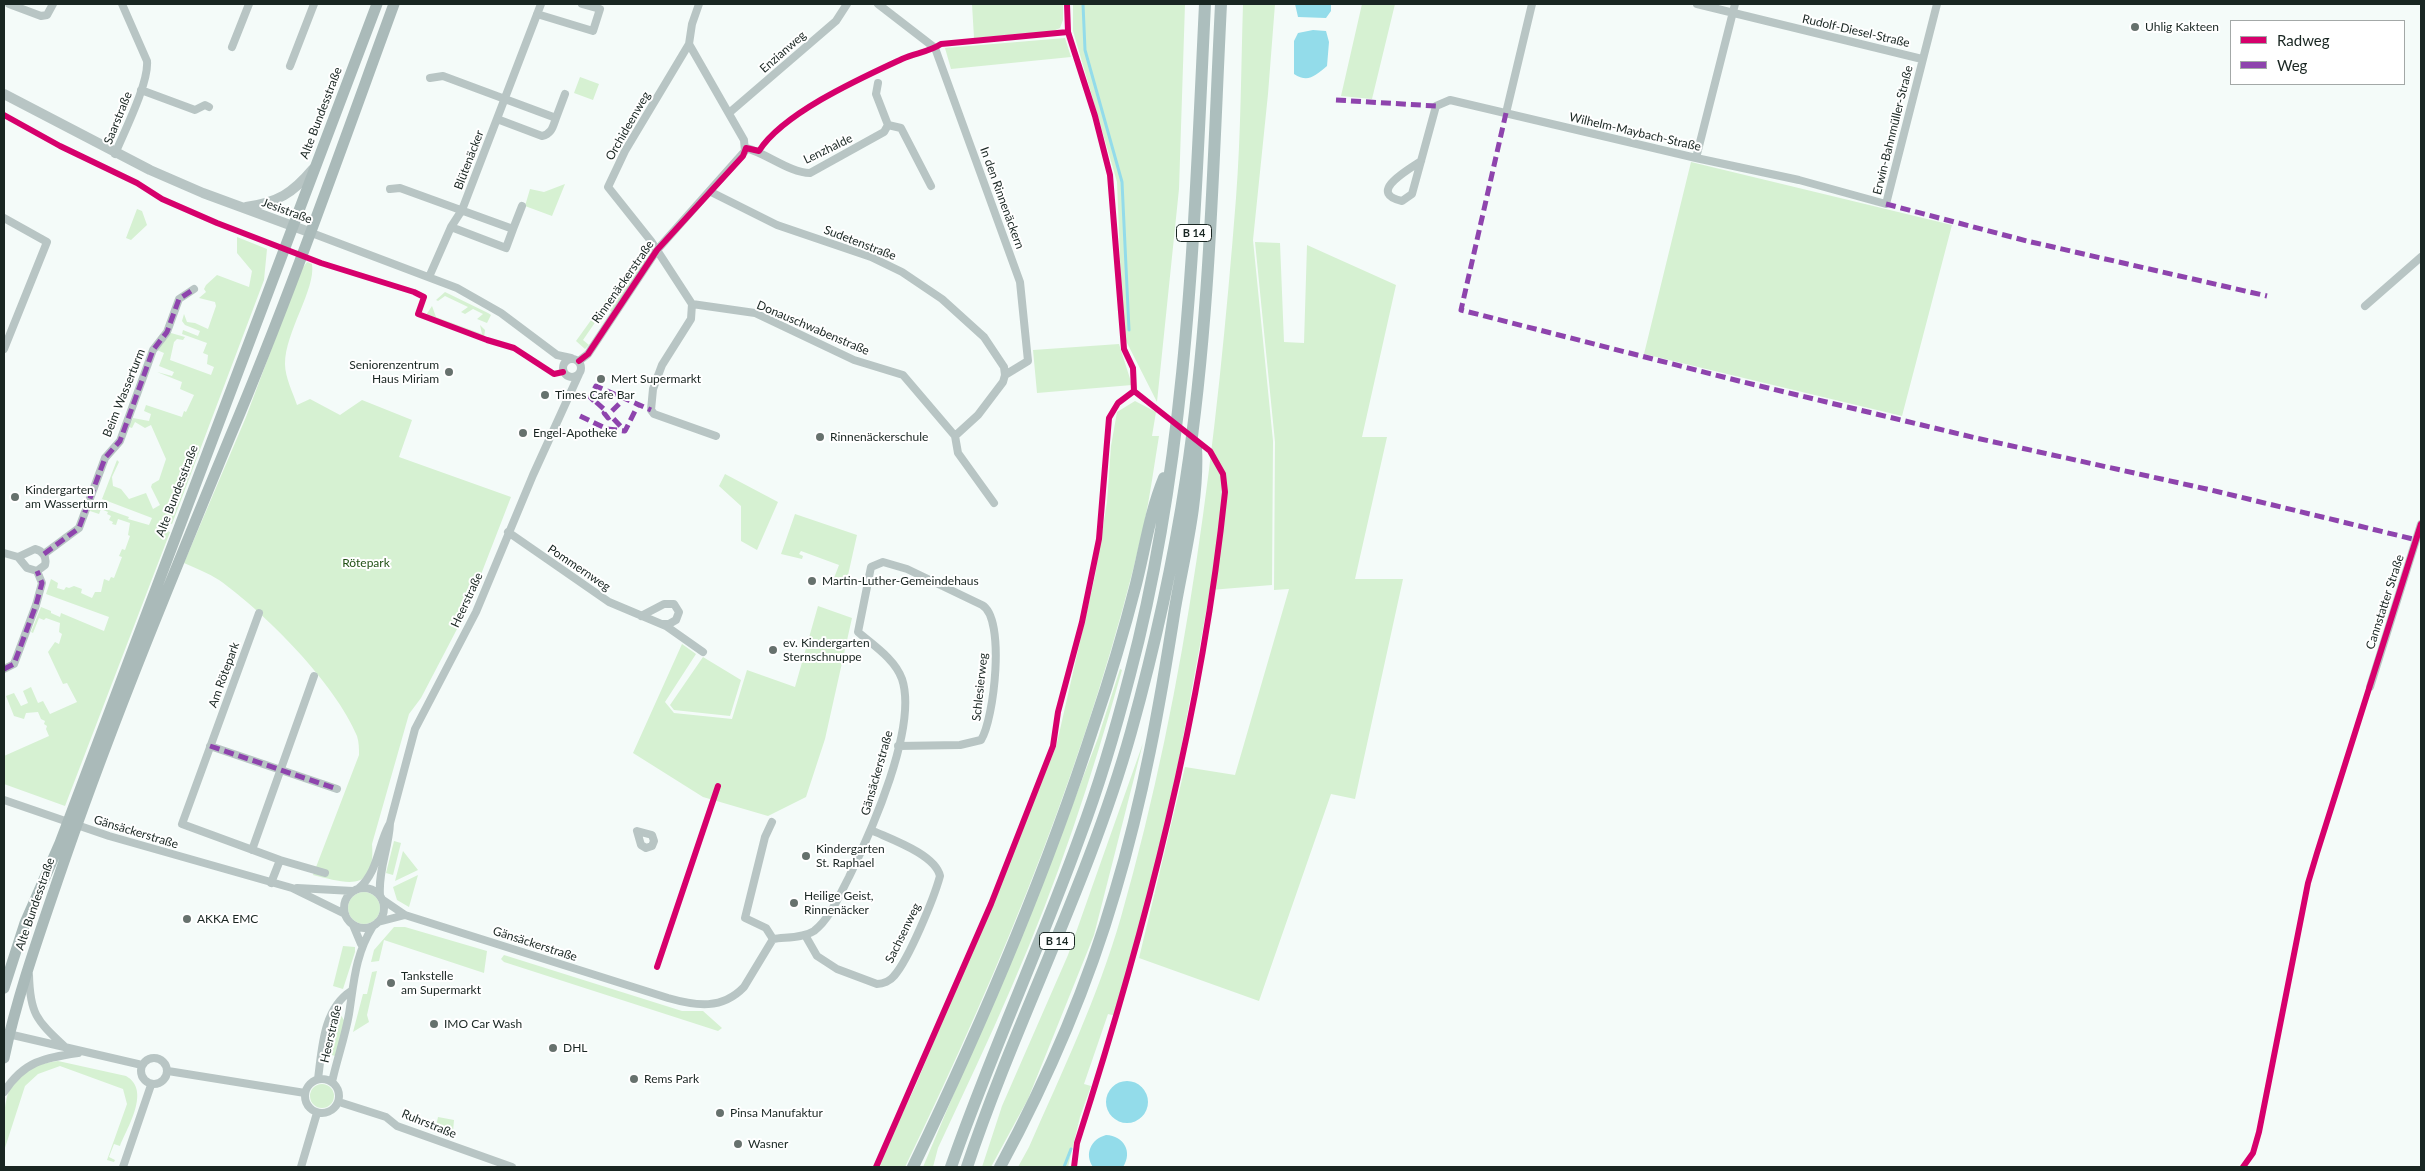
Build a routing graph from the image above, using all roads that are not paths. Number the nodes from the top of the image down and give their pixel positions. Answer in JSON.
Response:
{"nodes":[{"id":1,"x":9,"y":4,"type":"edge"},
{"id":2,"x":53,"y":4,"type":"edge"},
{"id":3,"x":122,"y":4,"type":"edge"},
{"id":4,"x":249,"y":4,"type":"edge"},
{"id":5,"x":314,"y":4,"type":"edge"},
{"id":6,"x":377,"y":4,"type":"edge"},
{"id":7,"x":394,"y":4,"type":"edge"},
{"id":8,"x":541,"y":4,"type":"edge"},
{"id":9,"x":582,"y":4,"type":"edge"},
{"id":10,"x":699,"y":4,"type":"edge"},
{"id":11,"x":847,"y":4,"type":"edge"},
{"id":12,"x":878,"y":4,"type":"edge"},
{"id":13,"x":1205,"y":4,"type":"edge"},
{"id":14,"x":1221,"y":4,"type":"edge"},
{"id":15,"x":1532,"y":4,"type":"edge"},
{"id":16,"x":1697,"y":4,"type":"edge"},
{"id":17,"x":1735,"y":4,"type":"edge"},
{"id":18,"x":1937,"y":4,"type":"edge"},
{"id":19,"x":601,"y":7,"type":"edge"},
{"id":20,"x":1732,"y":13,"type":"junction"},
{"id":21,"x":537,"y":14,"type":"junction"},
{"id":22,"x":689,"y":44,"type":"junction"},
{"id":23,"x":232,"y":47,"type":"dead end"},
{"id":24,"x":1922,"y":59,"type":"junction"},
{"id":25,"x":290,"y":66,"type":"dead end"},
{"id":26,"x":430,"y":78,"type":"dead end"},
{"id":27,"x":878,"y":83,"type":"dead end"},
{"id":28,"x":141,"y":90,"type":"junction"},
{"id":29,"x":4,"y":94,"type":"edge"},
{"id":30,"x":565,"y":94,"type":"dead end"},
{"id":31,"x":505,"y":99,"type":"junction"},
{"id":32,"x":209,"y":106,"type":"dead end"},
{"id":33,"x":729,"y":113,"type":"junction"},
{"id":34,"x":1506,"y":113,"type":"junction"},
{"id":35,"x":556,"y":118,"type":"junction"},
{"id":36,"x":497,"y":119,"type":"junction"},
{"id":37,"x":888,"y":125,"type":"junction"},
{"id":38,"x":746,"y":148,"type":"junction"},
{"id":39,"x":115,"y":154,"type":"junction"},
{"id":40,"x":1696,"y":158,"type":"junction"},
{"id":41,"x":1420,"y":161,"type":"junction"},
{"id":42,"x":317,"y":164,"type":"junction"},
{"id":43,"x":931,"y":186,"type":"dead end"},
{"id":44,"x":390,"y":189,"type":"dead end"},
{"id":45,"x":711,"y":192,"type":"junction"},
{"id":46,"x":1886,"y":204,"type":"joint"},
{"id":47,"x":522,"y":206,"type":"dead end"},
{"id":48,"x":243,"y":208,"type":"junction"},
{"id":49,"x":462,"y":210,"type":"junction"},
{"id":50,"x":4,"y":218,"type":"edge"},
{"id":51,"x":293,"y":226,"type":"junction"},
{"id":52,"x":451,"y":227,"type":"junction"},
{"id":53,"x":513,"y":229,"type":"junction"},
{"id":54,"x":310,"y":232,"type":"junction"},
{"id":55,"x":658,"y":250,"type":"junction"},
{"id":56,"x":2421,"y":257,"type":"edge"},
{"id":57,"x":429,"y":276,"type":"junction"},
{"id":58,"x":194,"y":289,"type":"dead end"},
{"id":59,"x":692,"y":304,"type":"junction"},
{"id":60,"x":2365,"y":306,"type":"dead end"},
{"id":61,"x":4,"y":349,"type":"edge"},
{"id":62,"x":557,"y":355,"type":"junction"},
{"id":63,"x":570,"y":358,"type":"junction"},
{"id":64,"x":579,"y":361,"type":"junction"},
{"id":65,"x":563,"y":366,"type":"junction"},
{"id":66,"x":579,"y":374,"type":"junction"},
{"id":67,"x":1005,"y":375,"type":"junction"},
{"id":68,"x":570,"y":377,"type":"junction"},
{"id":69,"x":573,"y":389,"type":"junction"},
{"id":70,"x":1194,"y":412,"type":"junction"},
{"id":71,"x":716,"y":436,"type":"dead end"},
{"id":72,"x":955,"y":436,"type":"junction"},
{"id":73,"x":1171,"y":462,"type":"junction"},
{"id":74,"x":994,"y":503,"type":"dead end"},
{"id":75,"x":2421,"y":524,"type":"edge"},
{"id":76,"x":508,"y":532,"type":"junction"},
{"id":77,"x":2419,"y":541,"type":"edge"},
{"id":78,"x":4,"y":553,"type":"edge"},
{"id":79,"x":44,"y":554,"type":"junction"},
{"id":80,"x":18,"y":557,"type":"junction"},
{"id":81,"x":883,"y":562,"type":"joint"},
{"id":82,"x":37,"y":571,"type":"junction"},
{"id":83,"x":259,"y":613,"type":"dead end"},
{"id":84,"x":641,"y":616,"type":"junction"},
{"id":85,"x":660,"y":624,"type":"junction"},
{"id":86,"x":703,"y":652,"type":"dead end"},
{"id":87,"x":4,"y":669,"type":"edge"},
{"id":88,"x":314,"y":676,"type":"dead end"},
{"id":89,"x":2370,"y":687,"type":"dead end"},
{"id":90,"x":210,"y":746,"type":"junction"},
{"id":91,"x":898,"y":746,"type":"junction"},
{"id":92,"x":280,"y":770,"type":"junction"},
{"id":93,"x":337,"y":789,"type":"dead end"},
{"id":94,"x":4,"y":800,"type":"edge"},
{"id":95,"x":80,"y":801,"type":"junction"},
{"id":96,"x":772,"y":822,"type":"dead end"},
{"id":97,"x":390,"y":823,"type":"junction"},
{"id":98,"x":871,"y":830,"type":"junction"},
{"id":99,"x":64,"y":845,"type":"junction"},
{"id":100,"x":252,"y":850,"type":"junction"},
{"id":101,"x":280,"y":860,"type":"junction"},
{"id":102,"x":325,"y":873,"type":"dead end"},
{"id":103,"x":271,"y":883,"type":"junction"},
{"id":104,"x":292,"y":888,"type":"junction"},
{"id":105,"x":356,"y":890,"type":"junction"},
{"id":106,"x":381,"y":898,"type":"junction"},
{"id":107,"x":345,"y":914,"type":"junction"},
{"id":108,"x":405,"y":915,"type":"junction"},
{"id":109,"x":375,"y":924,"type":"junction"},
{"id":110,"x":353,"y":925,"type":"junction"},
{"id":111,"x":805,"y":935,"type":"junction"},
{"id":112,"x":773,"y":938,"type":"junction"},
{"id":113,"x":362,"y":944,"type":"junction"},
{"id":114,"x":29,"y":966,"type":"junction"},
{"id":115,"x":4,"y":988,"type":"edge"},
{"id":116,"x":351,"y":991,"type":"junction"},
{"id":117,"x":6,"y":1033,"type":"edge"},
{"id":118,"x":65,"y":1047,"type":"junction"},
{"id":119,"x":81,"y":1052,"type":"junction"},
{"id":120,"x":4,"y":1058,"type":"edge"},
{"id":121,"x":142,"y":1065,"type":"junction"},
{"id":122,"x":168,"y":1071,"type":"junction"},
{"id":123,"x":318,"y":1079,"type":"junction"},
{"id":124,"x":332,"y":1082,"type":"junction"},
{"id":125,"x":151,"y":1085,"type":"junction"},
{"id":126,"x":4,"y":1092,"type":"edge"},
{"id":127,"x":305,"y":1093,"type":"junction"},
{"id":128,"x":339,"y":1102,"type":"junction"},
{"id":129,"x":317,"y":1113,"type":"junction"},
{"id":130,"x":123,"y":1167,"type":"edge"},
{"id":131,"x":301,"y":1167,"type":"edge"},
{"id":132,"x":512,"y":1167,"type":"edge"},
{"id":133,"x":913,"y":1167,"type":"edge"},
{"id":134,"x":951,"y":1167,"type":"edge"},
{"id":135,"x":968,"y":1167,"type":"edge"},
{"id":136,"x":1000,"y":1167,"type":"edge"}],
"edges":[{"from":1,"to":2,"type":"street"},
{"from":3,"to":28,"type":"street","name":"Saarstraße"},
{"from":4,"to":23,"type":"street"},
{"from":5,"to":25,"type":"street"},
{"from":6,"to":42,"type":"main road","name":"Alte Bundesstraße"},
{"from":7,"to":54,"type":"main road"},
{"from":8,"to":21,"type":"street","name":"Blütenäcker"},
{"from":9,"to":19,"type":"street"},
{"from":10,"to":22,"type":"street","name":"Orchideenweg"},
{"from":11,"to":33,"type":"street","name":"Enzianweg"},
{"from":12,"to":67,"type":"street","name":"In den Rinnenäckern"},
{"from":13,"to":73,"type":"highway","number":"B 14"},
{"from":14,"to":70,"type":"highway","number":"B 14"},
{"from":15,"to":34,"type":"street"},
{"from":16,"to":20,"type":"street","name":"Rudolf-Diesel-Straße"},
{"from":17,"to":20,"type":"street"},
{"from":18,"to":24,"type":"street","name":"Erwin-Bahnmüller-Straße"},
{"from":19,"to":21,"type":"street"},
{"from":20,"to":24,"type":"street","name":"Rudolf-Diesel-Straße"},
{"from":20,"to":40,"type":"street"},
{"from":21,"to":31,"type":"street","name":"Blütenäcker"},
{"from":22,"to":33,"type":"street"},
{"from":22,"to":55,"type":"street","name":"Orchideenweg"},
{"from":24,"to":46,"type":"street","name":"Erwin-Bahnmüller-Straße"},
{"from":26,"to":31,"type":"street"},
{"from":27,"to":37,"type":"street"},
{"from":28,"to":32,"type":"street","name":"Saarstraße"},
{"from":28,"to":39,"type":"street","name":"Saarstraße"},
{"from":29,"to":39,"type":"street","name":"Jesistraße"},
{"from":30,"to":35,"type":"street","name":"Blütenäcker"},
{"from":31,"to":35,"type":"street"},
{"from":31,"to":36,"type":"street","name":"Blütenäcker"},
{"from":33,"to":38,"type":"street"},
{"from":34,"to":40,"type":"street","name":"Wilhelm-Maybach-Straße"},
{"from":34,"to":41,"type":"street","name":"Wilhelm-Maybach-Straße"},
{"from":35,"to":36,"type":"street","name":"Blütenäcker"},
{"from":36,"to":49,"type":"street","name":"Blütenäcker"},
{"from":37,"to":38,"type":"street","name":"Lenzhalde"},
{"from":37,"to":43,"type":"street"},
{"from":38,"to":45,"type":"street","name":"Rinnenäckerstraße"},
{"from":39,"to":48,"type":"street","name":"Jesistraße"},
{"from":40,"to":46,"type":"street","name":"Wilhelm-Maybach-Straße"},
{"from":41,"to":41,"type":"street","name":"Wilhelm-Maybach-Straße"},
{"from":42,"to":48,"type":"street"},
{"from":42,"to":51,"type":"main road","name":"Alte Bundesstraße"},
{"from":44,"to":49,"type":"street","name":"Blütenäcker"},
{"from":45,"to":55,"type":"street","name":"Rinnenäckerstraße"},
{"from":45,"to":67,"type":"street","name":"Sudetenstraße"},
{"from":47,"to":53,"type":"street"},
{"from":48,"to":51,"type":"street","name":"Jesistraße"},
{"from":49,"to":52,"type":"street","name":"Blütenäcker"},
{"from":49,"to":53,"type":"street","name":"Blütenäcker"},
{"from":50,"to":61,"type":"street"},
{"from":51,"to":54,"type":"street","name":"Jesistraße"},
{"from":51,"to":95,"type":"main road","name":"Alte Bundesstraße"},
{"from":52,"to":53,"type":"street"},
{"from":52,"to":57,"type":"street","name":"Blütenäcker"},
{"from":54,"to":57,"type":"street","name":"Jesistraße"},
{"from":54,"to":95,"type":"main road"},
{"from":55,"to":59,"type":"street"},
{"from":55,"to":64,"type":"street","name":"Rinnenäckerstraße"},
{"from":56,"to":60,"type":"street"},
{"from":57,"to":62,"type":"street","name":"Jesistraße"},
{"from":58,"to":79,"type":"street","name":"Beim Wasserturm"},
{"from":59,"to":71,"type":"street"},
{"from":59,"to":72,"type":"street","name":"Donauschwabenstraße"},
{"from":62,"to":63,"type":"street","name":"Jesistraße"},
{"from":62,"to":65,"type":"street","name":"Jesistraße"},
{"from":63,"to":64,"type":"street"},
{"from":63,"to":65,"type":"street"},
{"from":64,"to":66,"type":"street"},
{"from":65,"to":68,"type":"street"},
{"from":66,"to":68,"type":"street"},
{"from":66,"to":69,"type":"street","name":"Heerstraße"},
{"from":67,"to":72,"type":"street"},
{"from":68,"to":69,"type":"street"},
{"from":69,"to":76,"type":"street","name":"Heerstraße"},
{"from":70,"to":135,"type":"highway","number":"B 14"},
{"from":70,"to":136,"type":"highway"},
{"from":72,"to":74,"type":"street","name":"Donauschwabenstraße"},
{"from":73,"to":133,"type":"highway"},
{"from":73,"to":134,"type":"highway","number":"B 14"},
{"from":75,"to":77,"type":"street","name":"Cannstatter Straße"},
{"from":76,"to":84,"type":"street","name":"Pommernweg"},
{"from":76,"to":97,"type":"street","name":"Heerstraße"},
{"from":77,"to":89,"type":"street","name":"Cannstatter Straße"},
{"from":78,"to":80,"type":"street"},
{"from":79,"to":80,"type":"street"},
{"from":79,"to":82,"type":"street"},
{"from":80,"to":82,"type":"street"},
{"from":81,"to":91,"type":"street","name":"Gänsäckerstraße"},
{"from":81,"to":91,"type":"street","name":"Schlesierweg"},
{"from":82,"to":87,"type":"street"},
{"from":83,"to":90,"type":"street","name":"Am Rötepark"},
{"from":84,"to":85,"type":"street","name":"Pommernweg"},
{"from":84,"to":85,"type":"street"},
{"from":85,"to":86,"type":"street","name":"Pommernweg"},
{"from":88,"to":92,"type":"street"},
{"from":90,"to":92,"type":"street"},
{"from":90,"to":100,"type":"street","name":"Am Rötepark"},
{"from":91,"to":98,"type":"street","name":"Gänsäckerstraße"},
{"from":92,"to":93,"type":"street"},
{"from":92,"to":100,"type":"street"},
{"from":94,"to":103,"type":"street","name":"Gänsäckerstraße"},
{"from":95,"to":99,"type":"main road"},
{"from":96,"to":112,"type":"street"},
{"from":97,"to":105,"type":"street","name":"Heerstraße"},
{"from":97,"to":106,"type":"street","name":"Heerstraße"},
{"from":98,"to":111,"type":"street","name":"Gänsäckerstraße"},
{"from":98,"to":111,"type":"street","name":"Sachsenweg"},
{"from":99,"to":114,"type":"main road","name":"Alte Bundesstraße"},
{"from":99,"to":115,"type":"main road","name":"Alte Bundesstraße"},
{"from":100,"to":101,"type":"street","name":"Am Rötepark"},
{"from":101,"to":102,"type":"street","name":"Am Rötepark"},
{"from":101,"to":103,"type":"street"},
{"from":103,"to":104,"type":"street","name":"Gänsäckerstraße"},
{"from":104,"to":105,"type":"street","name":"Gänsäckerstraße"},
{"from":104,"to":107,"type":"street","name":"Gänsäckerstraße"},
{"from":105,"to":106,"type":"street"},
{"from":105,"to":107,"type":"street"},
{"from":106,"to":108,"type":"street","name":"Gänsäckerstraße"},
{"from":106,"to":109,"type":"street"},
{"from":107,"to":110,"type":"street"},
{"from":108,"to":109,"type":"street"},
{"from":108,"to":112,"type":"street","name":"Gänsäckerstraße"},
{"from":109,"to":110,"type":"street"},
{"from":109,"to":113,"type":"street","name":"Heerstraße"},
{"from":110,"to":113,"type":"street"},
{"from":111,"to":112,"type":"street"},
{"from":113,"to":116,"type":"street","name":"Heerstraße"},
{"from":114,"to":117,"type":"main road","name":"Alte Bundesstraße"},
{"from":114,"to":118,"type":"street"},
{"from":116,"to":123,"type":"street","name":"Heerstraße"},
{"from":116,"to":124,"type":"street","name":"Heerstraße"},
{"from":117,"to":118,"type":"street"},
{"from":117,"to":120,"type":"main road","name":"Alte Bundesstraße"},
{"from":118,"to":119,"type":"street"},
{"from":119,"to":121,"type":"street"},
{"from":119,"to":126,"type":"street"},
{"from":121,"to":122,"type":"street"},
{"from":121,"to":125,"type":"street"},
{"from":122,"to":125,"type":"street"},
{"from":122,"to":127,"type":"street"},
{"from":123,"to":124,"type":"street"},
{"from":123,"to":127,"type":"street"},
{"from":124,"to":128,"type":"street"},
{"from":125,"to":130,"type":"street"},
{"from":127,"to":129,"type":"street"},
{"from":128,"to":129,"type":"street"},
{"from":128,"to":132,"type":"street","name":"Ruhrstraße"},
{"from":129,"to":131,"type":"street"}]}
